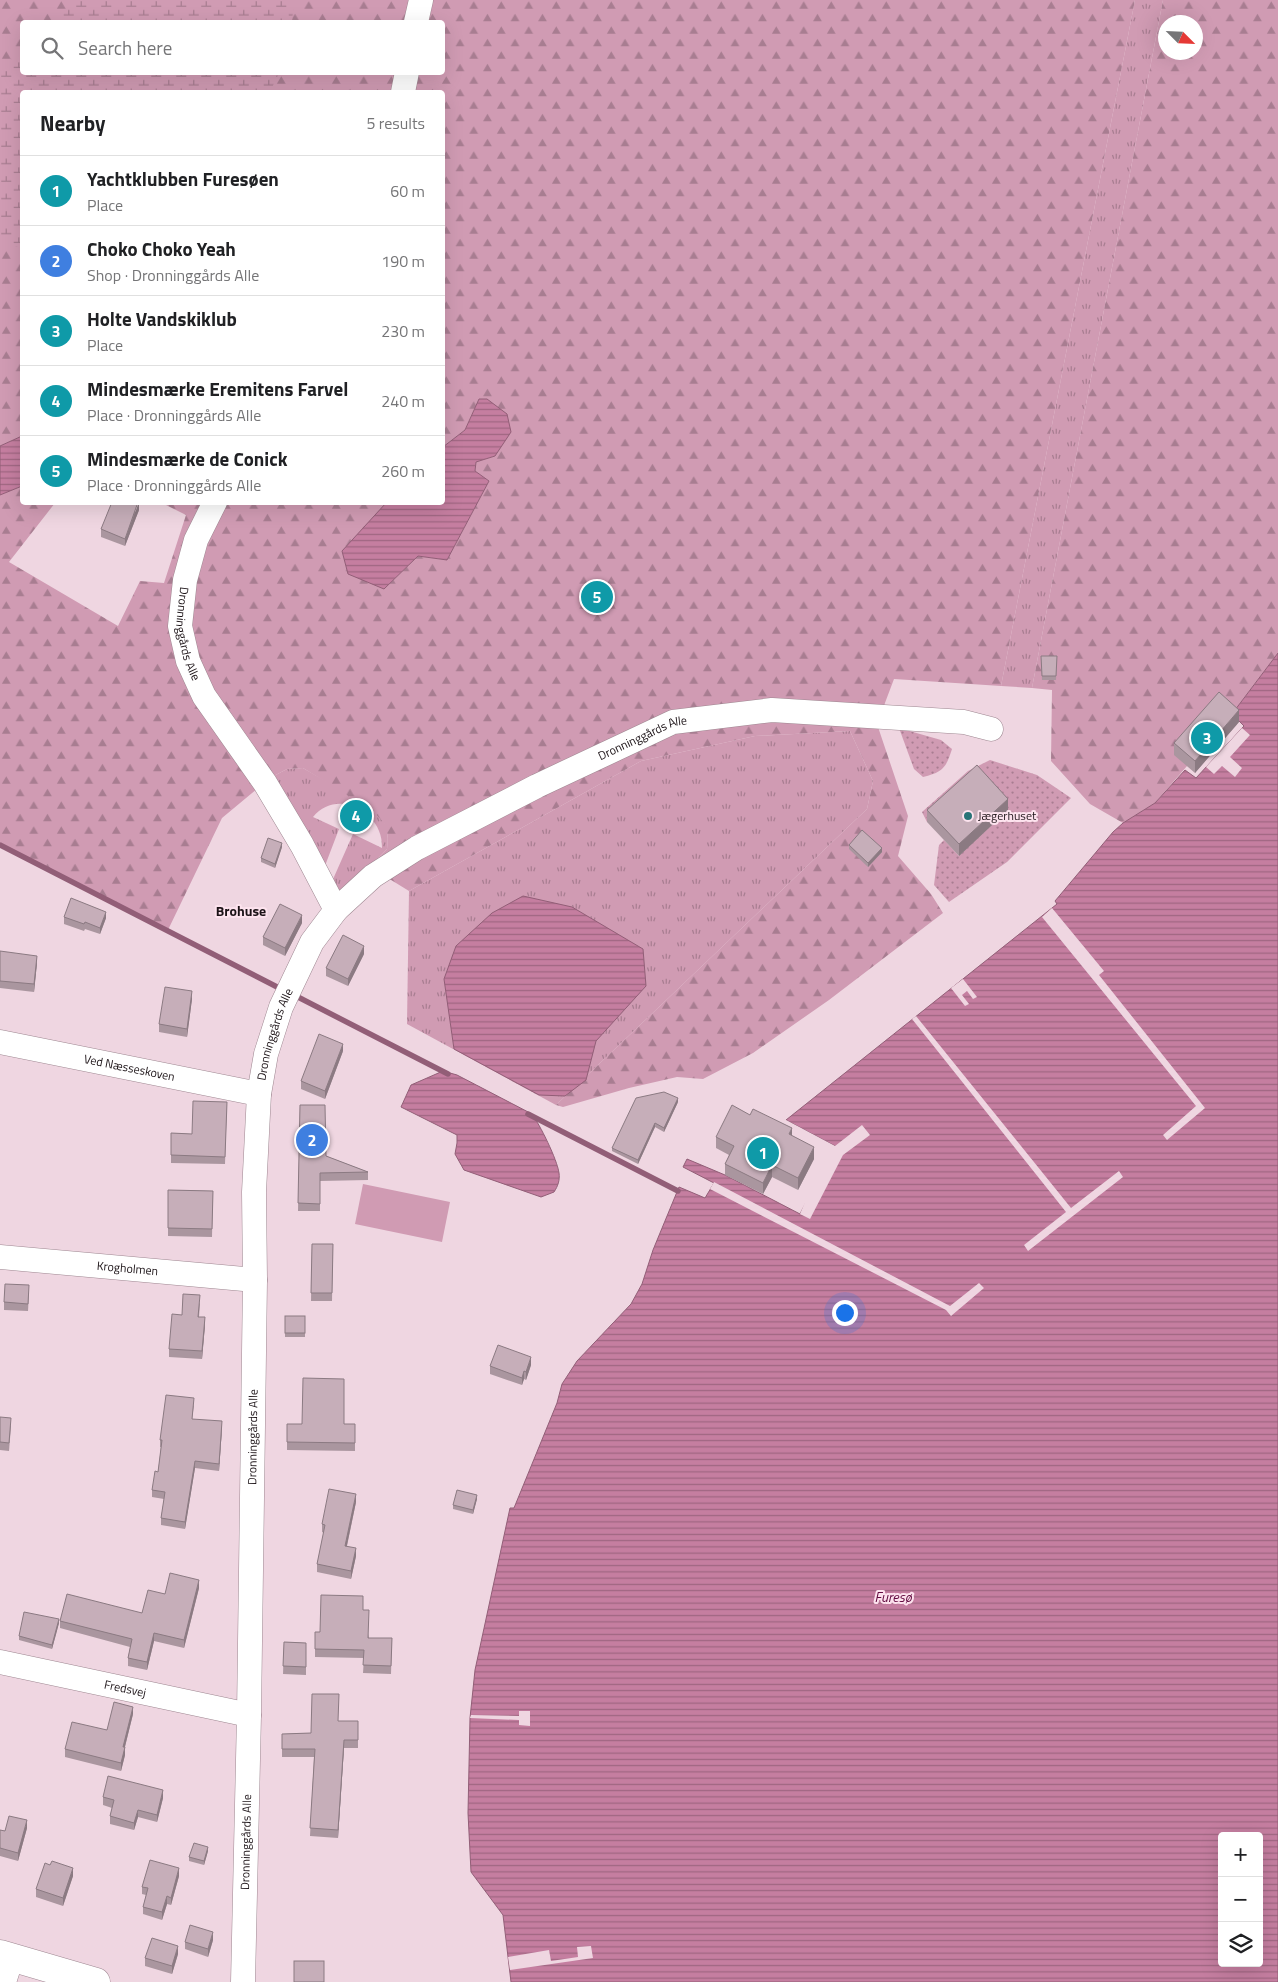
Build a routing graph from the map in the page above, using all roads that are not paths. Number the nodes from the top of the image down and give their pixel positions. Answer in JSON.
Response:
{"nodes":[{"id":1,"x":421,"y":0,"type":"edge"},
{"id":2,"x":416,"y":20,"type":"edge"},
{"id":3,"x":406,"y":75,"type":"edge"},
{"id":4,"x":403,"y":90,"type":"edge"},
{"id":5,"x":214,"y":505,"type":"edge"},
{"id":6,"x":991,"y":729,"type":"dead end"},
{"id":7,"x":336,"y":910,"type":"junction"},
{"id":8,"x":0,"y":1042,"type":"edge"},
{"id":9,"x":259,"y":1094,"type":"junction"},
{"id":10,"x":0,"y":1257,"type":"edge"},
{"id":11,"x":255,"y":1280,"type":"junction"},
{"id":12,"x":0,"y":1662,"type":"edge"},
{"id":13,"x":249,"y":1715,"type":"junction"},
{"id":14,"x":5,"y":1964,"type":"edge"},
{"id":15,"x":96,"y":1982,"type":"edge"},
{"id":16,"x":243,"y":1982,"type":"edge"}],
"edges":[{"from":1,"to":2,"type":"street"},
{"from":3,"to":4,"type":"street"},
{"from":5,"to":7,"type":"street","name":"Dronninggårds Alle"},
{"from":6,"to":7,"type":"street","name":"Dronninggårds Alle"},
{"from":7,"to":9,"type":"street","name":"Dronninggårds Alle"},
{"from":8,"to":9,"type":"street","name":"Ved Næsseskoven"},
{"from":9,"to":11,"type":"street","name":"Dronninggårds Alle"},
{"from":10,"to":11,"type":"street","name":"Krogholmen"},
{"from":11,"to":13,"type":"street","name":"Dronninggårds Alle"},
{"from":12,"to":13,"type":"street","name":"Fredsvej"},
{"from":13,"to":16,"type":"street","name":"Dronninggårds Alle"},
{"from":14,"to":15,"type":"street"}]}
